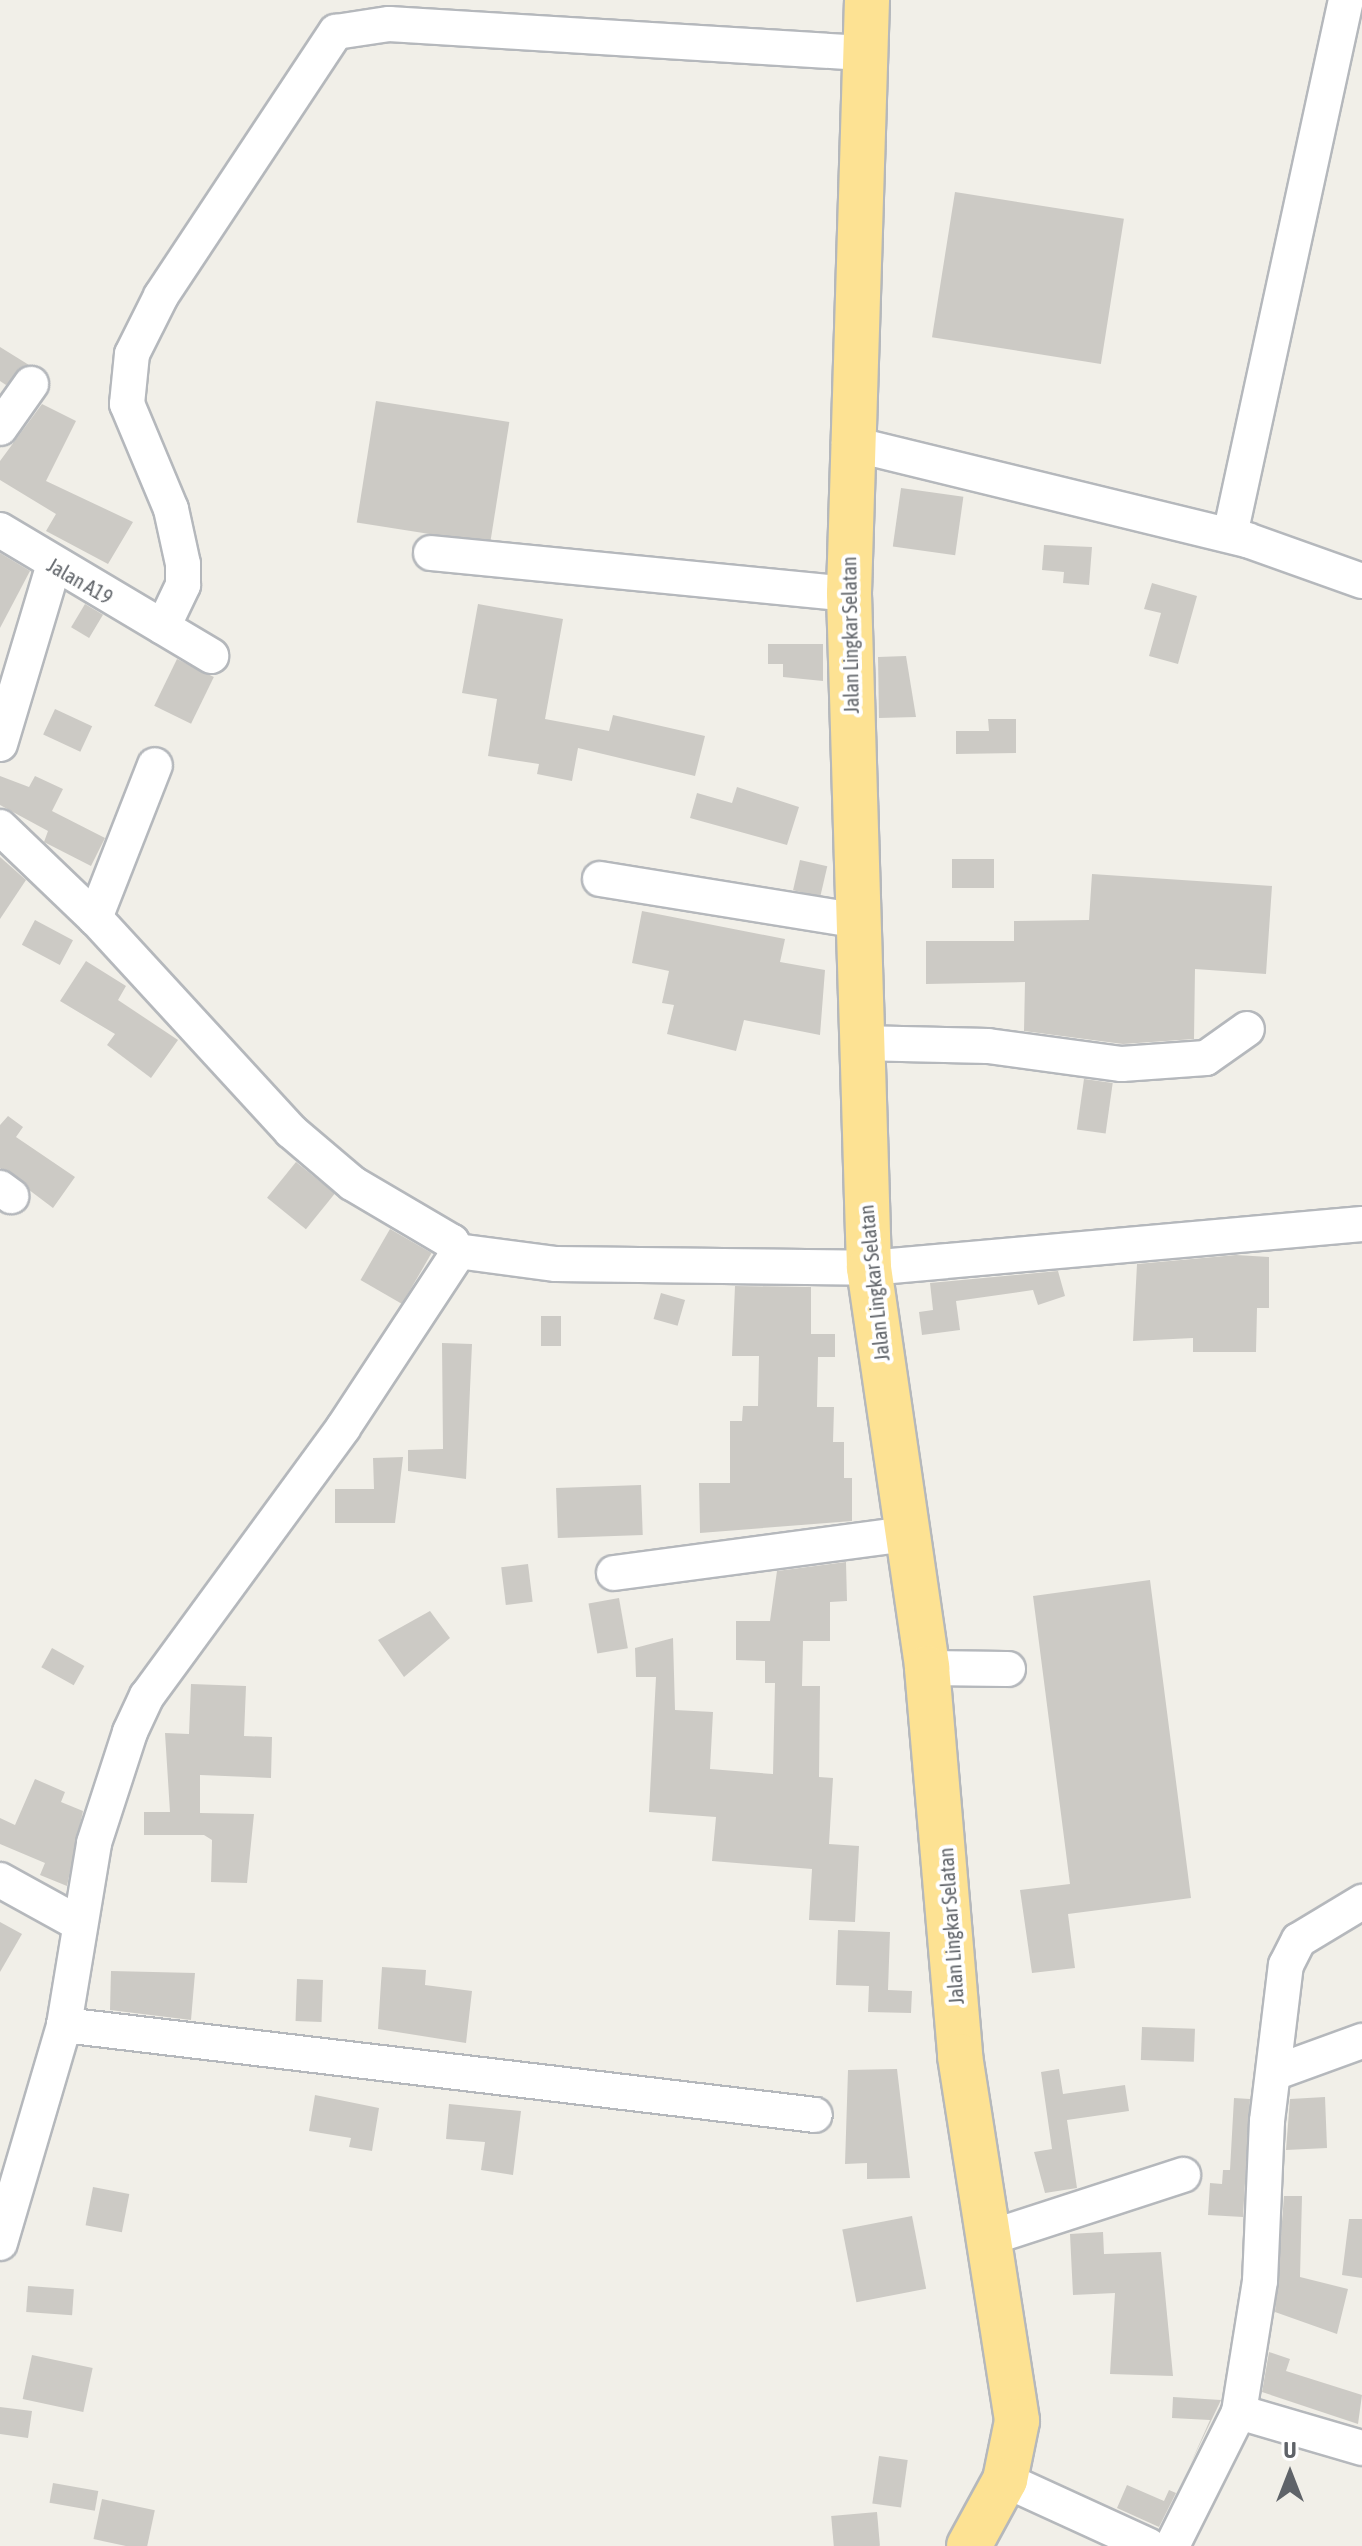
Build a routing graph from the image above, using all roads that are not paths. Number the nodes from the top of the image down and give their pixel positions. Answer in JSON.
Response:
{"nodes":[{"id":1,"x":867,"y":0,"type":"edge"},
{"id":2,"x":1346,"y":0,"type":"edge"},
{"id":3,"x":867,"y":53,"type":"junction"},
{"id":4,"x":31,"y":384,"type":"dead end"},
{"id":5,"x":0,"y":428,"type":"edge"},
{"id":6,"x":849,"y":443,"type":"junction"},
{"id":7,"x":0,"y":530,"type":"edge"},
{"id":8,"x":1230,"y":535,"type":"junction"},
{"id":9,"x":431,"y":553,"type":"dead end"},
{"id":10,"x":53,"y":567,"type":"junction"},
{"id":11,"x":1362,"y":581,"type":"edge"},
{"id":12,"x":849,"y":594,"type":"junction"},
{"id":13,"x":163,"y":627,"type":"junction"},
{"id":14,"x":211,"y":656,"type":"dead end"},
{"id":15,"x":0,"y":744,"type":"edge"},
{"id":16,"x":155,"y":765,"type":"dead end"},
{"id":17,"x":0,"y":827,"type":"edge"},
{"id":18,"x":600,"y":879,"type":"dead end"},
{"id":19,"x":95,"y":918,"type":"junction"},
{"id":20,"x":854,"y":920,"type":"junction"},
{"id":21,"x":1247,"y":1029,"type":"dead end"},
{"id":22,"x":859,"y":1043,"type":"junction"},
{"id":23,"x":1362,"y":1224,"type":"edge"},
{"id":24,"x":457,"y":1251,"type":"junction"},
{"id":25,"x":869,"y":1268,"type":"junction"},
{"id":26,"x":905,"y":1534,"type":"junction"},
{"id":27,"x":614,"y":1573,"type":"dead end"},
{"id":28,"x":927,"y":1668,"type":"junction"},
{"id":29,"x":1008,"y":1669,"type":"dead end"},
{"id":30,"x":0,"y":1880,"type":"edge"},
{"id":31,"x":1362,"y":1902,"type":"edge"},
{"id":32,"x":78,"y":1923,"type":"junction"},
{"id":33,"x":64,"y":2025,"type":"junction"},
{"id":34,"x":1362,"y":2041,"type":"edge"},
{"id":35,"x":1274,"y":2073,"type":"junction"},
{"id":36,"x":815,"y":2115,"type":"dead end"},
{"id":37,"x":1183,"y":2175,"type":"dead end"},
{"id":38,"x":992,"y":2237,"type":"junction"},
{"id":39,"x":0,"y":2243,"type":"edge"},
{"id":40,"x":1239,"y":2412,"type":"junction"},
{"id":41,"x":1362,"y":2448,"type":"edge"},
{"id":42,"x":1005,"y":2480,"type":"junction"},
{"id":43,"x":969,"y":2546,"type":"edge"},
{"id":44,"x":1149,"y":2546,"type":"edge"},
{"id":45,"x":1172,"y":2546,"type":"edge"}],
"edges":[{"from":1,"to":3,"type":"highway","name":"Jalan Lingkar Selatan"},
{"from":2,"to":8,"type":"street"},
{"from":3,"to":6,"type":"highway","name":"Jalan Lingkar Selatan"},
{"from":3,"to":13,"type":"street"},
{"from":4,"to":5,"type":"street"},
{"from":6,"to":8,"type":"street"},
{"from":6,"to":12,"type":"highway","name":"Jalan Lingkar Selatan"},
{"from":7,"to":10,"type":"street","name":"Jalan A19"},
{"from":8,"to":11,"type":"street"},
{"from":9,"to":12,"type":"street"},
{"from":10,"to":13,"type":"street","name":"Jalan A19"},
{"from":10,"to":15,"type":"street"},
{"from":12,"to":20,"type":"highway","name":"Jalan Lingkar Selatan"},
{"from":13,"to":14,"type":"street","name":"Jalan A19"},
{"from":16,"to":19,"type":"street"},
{"from":17,"to":19,"type":"street"},
{"from":18,"to":20,"type":"street"},
{"from":19,"to":24,"type":"street"},
{"from":20,"to":22,"type":"highway","name":"Jalan Lingkar Selatan"},
{"from":21,"to":22,"type":"street"},
{"from":22,"to":25,"type":"highway","name":"Jalan Lingkar Selatan"},
{"from":23,"to":25,"type":"street"},
{"from":24,"to":25,"type":"street"},
{"from":24,"to":32,"type":"street"},
{"from":25,"to":26,"type":"highway","name":"Jalan Lingkar Selatan"},
{"from":26,"to":27,"type":"street"},
{"from":26,"to":28,"type":"highway","name":"Jalan Lingkar Selatan"},
{"from":28,"to":29,"type":"street"},
{"from":28,"to":38,"type":"highway","name":"Jalan Lingkar Selatan"},
{"from":30,"to":32,"type":"street"},
{"from":31,"to":35,"type":"street"},
{"from":32,"to":33,"type":"street"},
{"from":33,"to":36,"type":"street"},
{"from":33,"to":39,"type":"street"},
{"from":34,"to":35,"type":"street"},
{"from":35,"to":40,"type":"street"},
{"from":37,"to":38,"type":"street"},
{"from":38,"to":42,"type":"highway","name":"Jalan Lingkar Selatan"},
{"from":40,"to":41,"type":"street"},
{"from":40,"to":45,"type":"street"},
{"from":42,"to":43,"type":"highway","name":"Jalan Lingkar Selatan"},
{"from":42,"to":44,"type":"street"}]}
